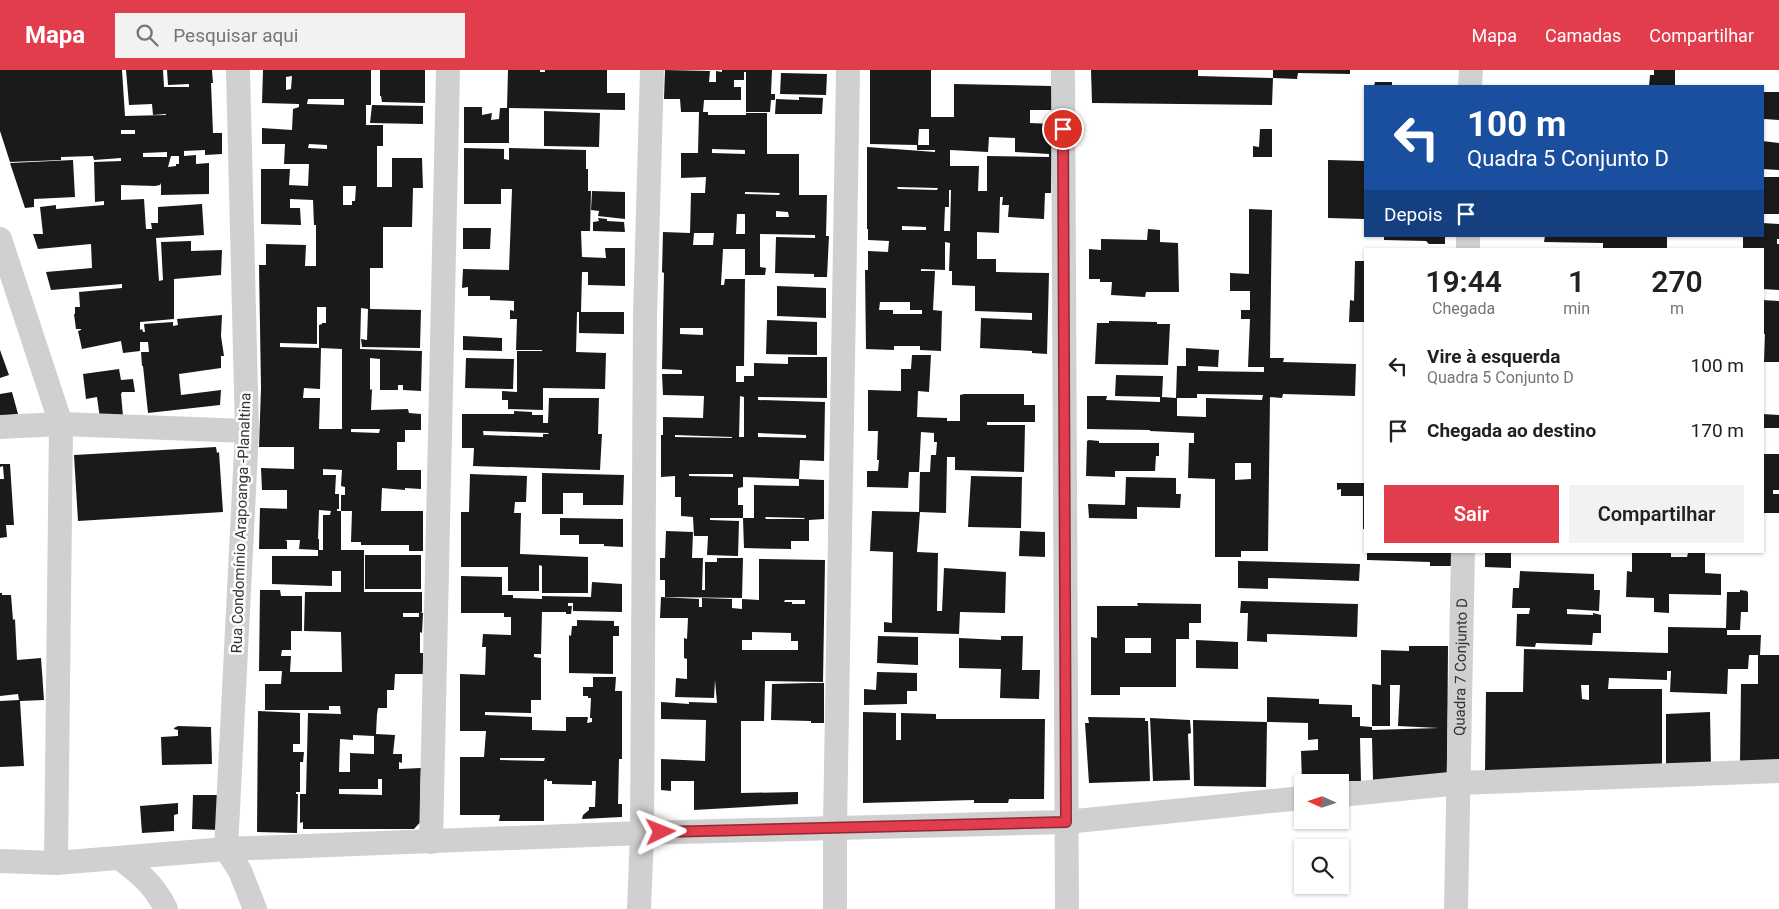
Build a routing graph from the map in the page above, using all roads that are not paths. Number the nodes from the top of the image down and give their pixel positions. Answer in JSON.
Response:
{"nodes":[{"id":1,"x":238,"y":70,"type":"edge"},
{"id":2,"x":448,"y":70,"type":"edge"},
{"id":3,"x":652,"y":70,"type":"edge"},
{"id":4,"x":848,"y":70,"type":"edge"},
{"id":5,"x":1063,"y":70,"type":"edge"},
{"id":6,"x":1471,"y":70,"type":"edge"},
{"id":7,"x":1470,"y":85,"type":"edge"},
{"id":8,"x":0,"y":239,"type":"edge"},
{"id":9,"x":61,"y":424,"type":"junction"},
{"id":10,"x":0,"y":427,"type":"edge"},
{"id":11,"x":247,"y":431,"type":"junction"},
{"id":12,"x":1463,"y":553,"type":"edge"},
{"id":13,"x":1779,"y":771,"type":"edge"},
{"id":14,"x":1460,"y":783,"type":"junction"},
{"id":15,"x":1349,"y":794,"type":"edge"},
{"id":16,"x":1294,"y":799,"type":"edge"},
{"id":17,"x":1066,"y":822,"type":"junction"},
{"id":18,"x":835,"y":827,"type":"junction"},
{"id":19,"x":642,"y":833,"type":"junction"},
{"id":20,"x":431,"y":842,"type":"junction"},
{"id":21,"x":226,"y":850,"type":"junction"},
{"id":22,"x":119,"y":858,"type":"junction"},
{"id":23,"x":0,"y":861,"type":"edge"},
{"id":24,"x":56,"y":863,"type":"junction"},
{"id":25,"x":166,"y":909,"type":"edge"},
{"id":26,"x":255,"y":909,"type":"edge"},
{"id":27,"x":639,"y":909,"type":"edge"},
{"id":28,"x":836,"y":909,"type":"edge"},
{"id":29,"x":1067,"y":909,"type":"edge"},
{"id":30,"x":1456,"y":909,"type":"edge"}],
"edges":[{"from":1,"to":11,"type":"street","name":"Rua Condomínio Arapoanga -Planaltina"},
{"from":2,"to":20,"type":"street"},
{"from":3,"to":19,"type":"street"},
{"from":4,"to":18,"type":"street"},
{"from":5,"to":17,"type":"street"},
{"from":6,"to":7,"type":"street"},
{"from":8,"to":9,"type":"street"},
{"from":9,"to":10,"type":"street"},
{"from":9,"to":11,"type":"street"},
{"from":9,"to":24,"type":"street"},
{"from":11,"to":21,"type":"street","name":"Rua Condomínio Arapoanga -Planaltina"},
{"from":12,"to":14,"type":"street","name":"Quadra 7 Conjunto D"},
{"from":13,"to":14,"type":"street"},
{"from":14,"to":15,"type":"street"},
{"from":14,"to":30,"type":"street","name":"Quadra 7 Conjunto D"},
{"from":16,"to":17,"type":"street"},
{"from":17,"to":18,"type":"street"},
{"from":17,"to":29,"type":"street"},
{"from":18,"to":19,"type":"street"},
{"from":18,"to":28,"type":"street"},
{"from":19,"to":20,"type":"street"},
{"from":19,"to":27,"type":"street"},
{"from":20,"to":21,"type":"street"},
{"from":21,"to":22,"type":"street"},
{"from":21,"to":26,"type":"street"},
{"from":22,"to":24,"type":"street"},
{"from":22,"to":25,"type":"street"},
{"from":23,"to":24,"type":"street"}]}
